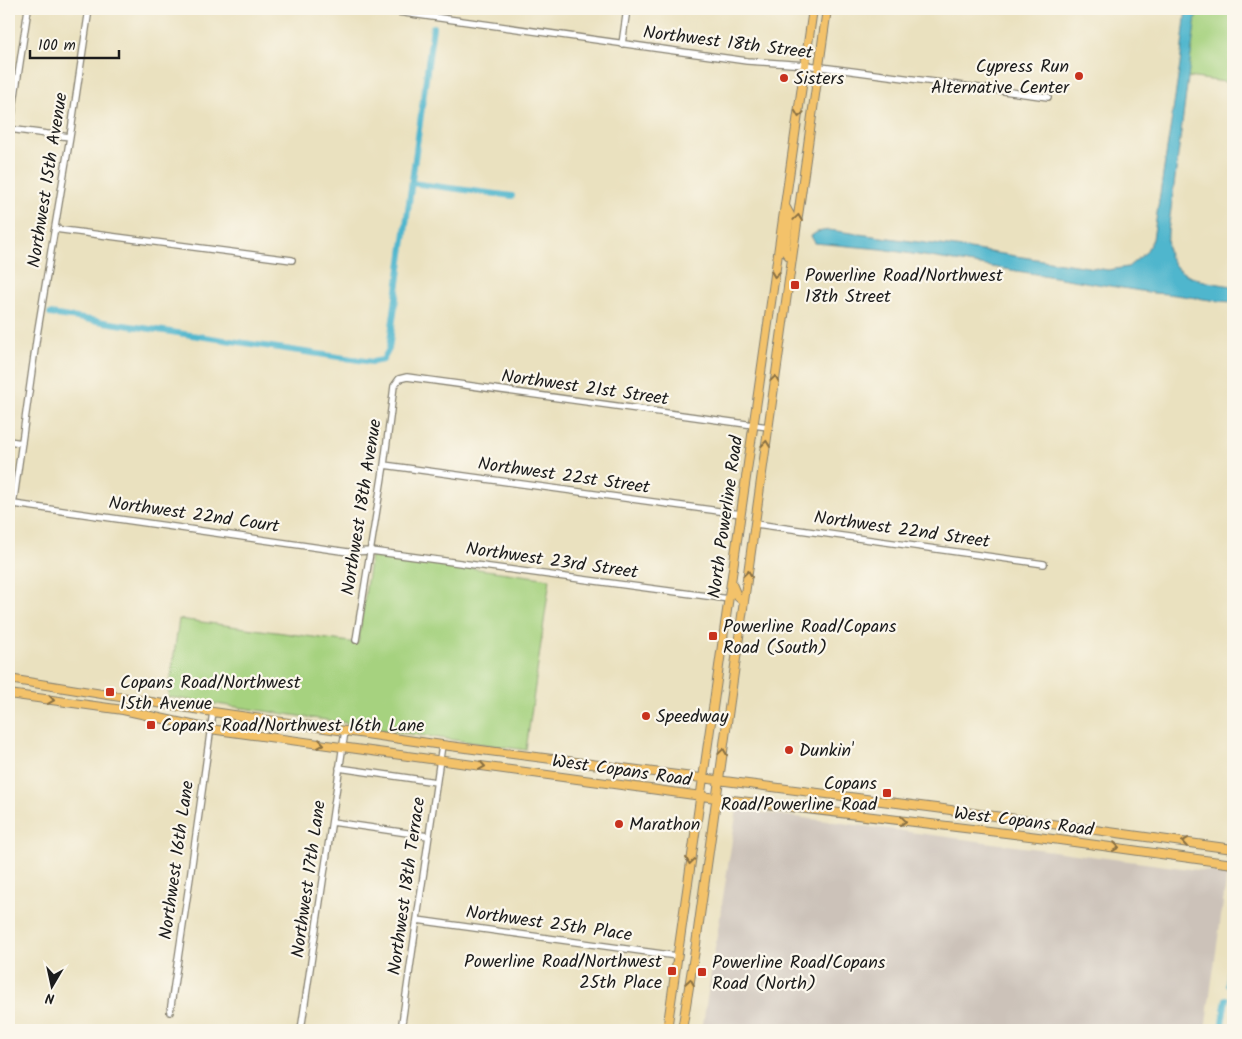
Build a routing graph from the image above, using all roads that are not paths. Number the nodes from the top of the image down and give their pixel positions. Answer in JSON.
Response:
{"nodes":[{"id":1,"x":28,"y":9,"type":"edge"},
{"id":2,"x":89,"y":9,"type":"edge"},
{"id":3,"x":376,"y":9,"type":"edge"},
{"id":4,"x":627,"y":9,"type":"edge"},
{"id":5,"x":813,"y":9,"type":"edge"},
{"id":6,"x":827,"y":9,"type":"edge"},
{"id":7,"x":622,"y":44,"type":"junction"},
{"id":8,"x":806,"y":65,"type":"junction"},
{"id":9,"x":819,"y":67,"type":"junction"},
{"id":10,"x":1048,"y":97,"type":"dead end"},
{"id":11,"x":9,"y":129,"type":"edge"},
{"id":12,"x":70,"y":137,"type":"junction"},
{"id":13,"x":785,"y":206,"type":"junction"},
{"id":14,"x":55,"y":229,"type":"junction"},
{"id":15,"x":792,"y":259,"type":"junction"},
{"id":16,"x":292,"y":260,"type":"dead end"},
{"id":17,"x":399,"y":379,"type":"joint"},
{"id":18,"x":754,"y":425,"type":"junction"},
{"id":19,"x":768,"y":427,"type":"junction"},
{"id":20,"x":9,"y":441,"type":"edge"},
{"id":21,"x":22,"y":442,"type":"junction"},
{"id":22,"x":384,"y":465,"type":"junction"},
{"id":23,"x":14,"y":504,"type":"junction"},
{"id":24,"x":741,"y":514,"type":"junction"},
{"id":25,"x":756,"y":524,"type":"junction"},
{"id":26,"x":9,"y":534,"type":"edge"},
{"id":27,"x":371,"y":551,"type":"junction"},
{"id":28,"x":1044,"y":564,"type":"dead end"},
{"id":29,"x":731,"y":582,"type":"junction"},
{"id":30,"x":728,"y":599,"type":"junction"},
{"id":31,"x":744,"y":602,"type":"junction"},
{"id":32,"x":356,"y":640,"type":"dead end"},
{"id":33,"x":9,"y":679,"type":"edge"},
{"id":34,"x":9,"y":694,"type":"edge"},
{"id":35,"x":212,"y":712,"type":"junction"},
{"id":36,"x":210,"y":729,"type":"junction"},
{"id":37,"x":345,"y":732,"type":"junction"},
{"id":38,"x":442,"y":745,"type":"junction"},
{"id":39,"x":342,"y":747,"type":"junction"},
{"id":40,"x":440,"y":760,"type":"junction"},
{"id":41,"x":339,"y":768,"type":"junction"},
{"id":42,"x":703,"y":780,"type":"junction"},
{"id":43,"x":436,"y":782,"type":"junction"},
{"id":44,"x":719,"y":782,"type":"junction"},
{"id":45,"x":699,"y":796,"type":"junction"},
{"id":46,"x":716,"y":798,"type":"junction"},
{"id":47,"x":332,"y":822,"type":"junction"},
{"id":48,"x":428,"y":836,"type":"junction"},
{"id":49,"x":1233,"y":849,"type":"edge"},
{"id":50,"x":1233,"y":864,"type":"edge"},
{"id":51,"x":417,"y":920,"type":"junction"},
{"id":52,"x":677,"y":956,"type":"junction"},
{"id":53,"x":170,"y":1012,"type":"dead end"},
{"id":54,"x":668,"y":1029,"type":"edge"},
{"id":55,"x":301,"y":1030,"type":"edge"},
{"id":56,"x":401,"y":1030,"type":"edge"},
{"id":57,"x":682,"y":1030,"type":"edge"}],
"edges":[{"from":1,"to":11,"type":"street"},
{"from":2,"to":12,"type":"street","name":"Northwest 15th Avenue"},
{"from":3,"to":7,"type":"street","name":"Northwest 18th Street"},
{"from":4,"to":7,"type":"street"},
{"from":5,"to":8,"type":"main road","name":"North Powerline Road"},
{"from":6,"to":9,"type":"main road","name":"North Powerline Road"},
{"from":7,"to":8,"type":"street","name":"Northwest 18th Street"},
{"from":8,"to":9,"type":"street","name":"Northwest 18th Street"},
{"from":8,"to":13,"type":"main road","name":"North Powerline Road","one_way":true},
{"from":9,"to":10,"type":"street","name":"Northwest 18th Street"},
{"from":15,"to":9,"type":"main road","name":"North Powerline Road","one_way":true},
{"from":11,"to":12,"type":"street"},
{"from":12,"to":14,"type":"street","name":"Northwest 15th Avenue"},
{"from":13,"to":15,"type":"main road"},
{"from":13,"to":18,"type":"main road","name":"North Powerline Road","one_way":true},
{"from":14,"to":16,"type":"street"},
{"from":14,"to":21,"type":"street","name":"Northwest 15th Avenue"},
{"from":19,"to":15,"type":"main road","name":"North Powerline Road","one_way":true},
{"from":17,"to":18,"type":"street","name":"Northwest 21st Street"},
{"from":17,"to":22,"type":"street","name":"Northwest 18th Avenue"},
{"from":18,"to":19,"type":"street","name":"Northwest 21st Street"},
{"from":18,"to":24,"type":"main road","name":"North Powerline Road"},
{"from":25,"to":19,"type":"main road","name":"North Powerline Road","one_way":true},
{"from":20,"to":21,"type":"street"},
{"from":21,"to":23,"type":"street","name":"Northwest 15th Avenue"},
{"from":22,"to":24,"type":"street","name":"Northwest 22st Street"},
{"from":22,"to":27,"type":"street","name":"Northwest 18th Avenue"},
{"from":23,"to":26,"type":"street","name":"Northwest 15th Avenue"},
{"from":23,"to":27,"type":"street","name":"Northwest 22nd Court"},
{"from":24,"to":29,"type":"main road","name":"North Powerline Road"},
{"from":25,"to":28,"type":"street","name":"Northwest 22nd Street"},
{"from":31,"to":25,"type":"main road","name":"North Powerline Road","one_way":true},
{"from":27,"to":30,"type":"street","name":"Northwest 23rd Street"},
{"from":27,"to":32,"type":"street","name":"Northwest 18th Avenue"},
{"from":29,"to":30,"type":"main road","name":"North Powerline Road"},
{"from":29,"to":31,"type":"main road"},
{"from":30,"to":42,"type":"main road","name":"North Powerline Road"},
{"from":44,"to":31,"type":"main road","name":"North Powerline Road","one_way":true},
{"from":33,"to":35,"type":"main road","name":"West Copans Road"},
{"from":34,"to":36,"type":"main road","name":"West Copans Road","one_way":true},
{"from":35,"to":36,"type":"street","name":"Northwest 16th Lane"},
{"from":35,"to":37,"type":"main road","name":"West Copans Road"},
{"from":36,"to":39,"type":"main road","name":"West Copans Road","one_way":true},
{"from":36,"to":53,"type":"street","name":"Northwest 16th Lane"},
{"from":37,"to":38,"type":"main road","name":"West Copans Road"},
{"from":37,"to":39,"type":"street","name":"Northwest 17th Lane"},
{"from":38,"to":40,"type":"street","name":"Northwest 18th Terrace"},
{"from":38,"to":42,"type":"main road","name":"West Copans Road"},
{"from":39,"to":40,"type":"main road","name":"West Copans Road"},
{"from":39,"to":41,"type":"street","name":"Northwest 17th Lane"},
{"from":40,"to":43,"type":"street","name":"Northwest 18th Terrace"},
{"from":40,"to":45,"type":"main road","name":"West Copans Road","one_way":true},
{"from":41,"to":43,"type":"street"},
{"from":41,"to":47,"type":"street","name":"Northwest 17th Lane"},
{"from":42,"to":44,"type":"main road","name":"West Copans Road"},
{"from":42,"to":45,"type":"main road","name":"North Powerline Road"},
{"from":43,"to":48,"type":"street","name":"Northwest 18th Terrace"},
{"from":44,"to":46,"type":"main road","name":"North Powerline Road"},
{"from":49,"to":44,"type":"main road","name":"West Copans Road","one_way":true},
{"from":45,"to":46,"type":"main road","name":"West Copans Road"},
{"from":45,"to":52,"type":"main road","name":"North Powerline Road","one_way":true},
{"from":46,"to":50,"type":"main road","name":"West Copans Road","one_way":true},
{"from":57,"to":46,"type":"main road","name":"North Powerline Road","one_way":true},
{"from":47,"to":48,"type":"street"},
{"from":47,"to":55,"type":"street","name":"Northwest 17th Lane"},
{"from":48,"to":51,"type":"street","name":"Northwest 18th Terrace"},
{"from":51,"to":52,"type":"street","name":"Northwest 25th Place"},
{"from":51,"to":56,"type":"street","name":"Northwest 18th Terrace"},
{"from":52,"to":54,"type":"main road","name":"North Powerline Road"}]}
